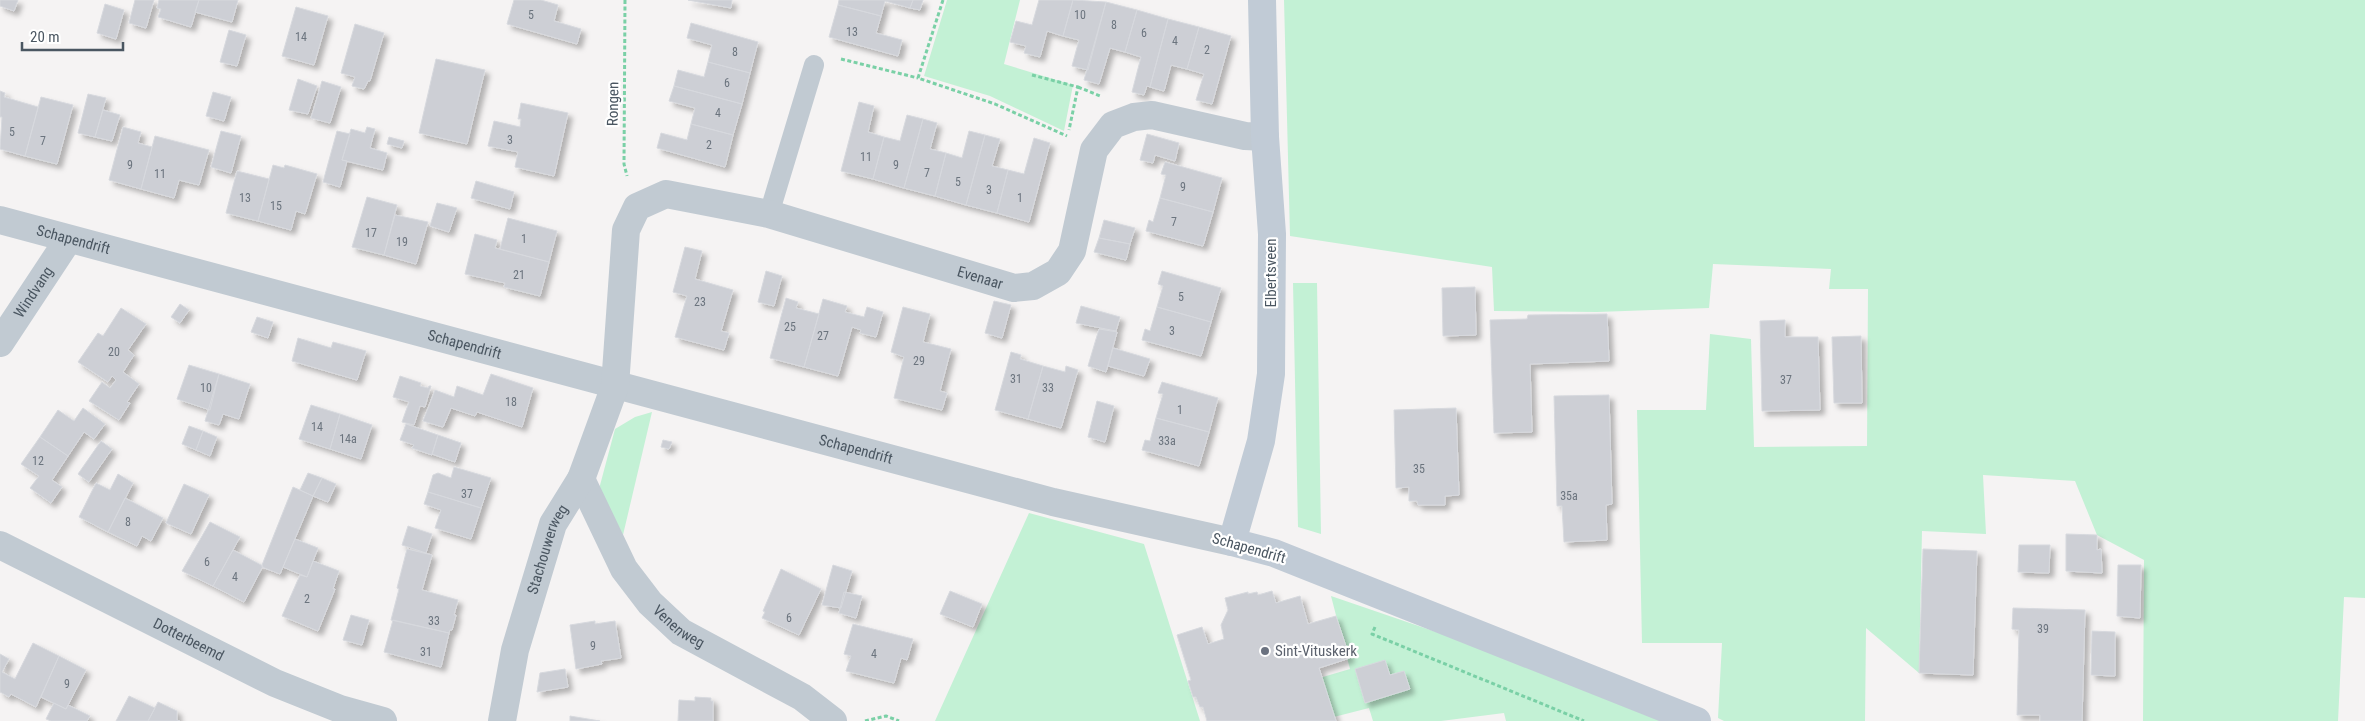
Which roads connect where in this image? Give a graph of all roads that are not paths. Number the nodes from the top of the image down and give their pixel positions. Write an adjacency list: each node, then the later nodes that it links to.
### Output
1 (1262, 0): 3 (street, Elbertsveen)
2 (814, 65): 4 (lane)
3 (1265, 137): 4 (street, Evenaar); 10 (street, Elbertsveen)
4 (769, 214): 8 (street, Evenaar)
5 (0, 220): 6 (street, Schapendrift)
6 (68, 240): 7 (street, Windvang); 8 (street, Schapendrift)
7 (0, 343)
8 (615, 386): 9 (street, Stachouwerweg); 10 (street, Schapendrift)
9 (582, 479): 13 (street, Stachouwerweg); 14 (street, Venenweg)
10 (1232, 542): 15 (street, Schapendrift)
11 (0, 545): 12 (street, Dotterbeemd)
12 (383, 721)
13 (502, 721)
14 (833, 721)
15 (1698, 721)

